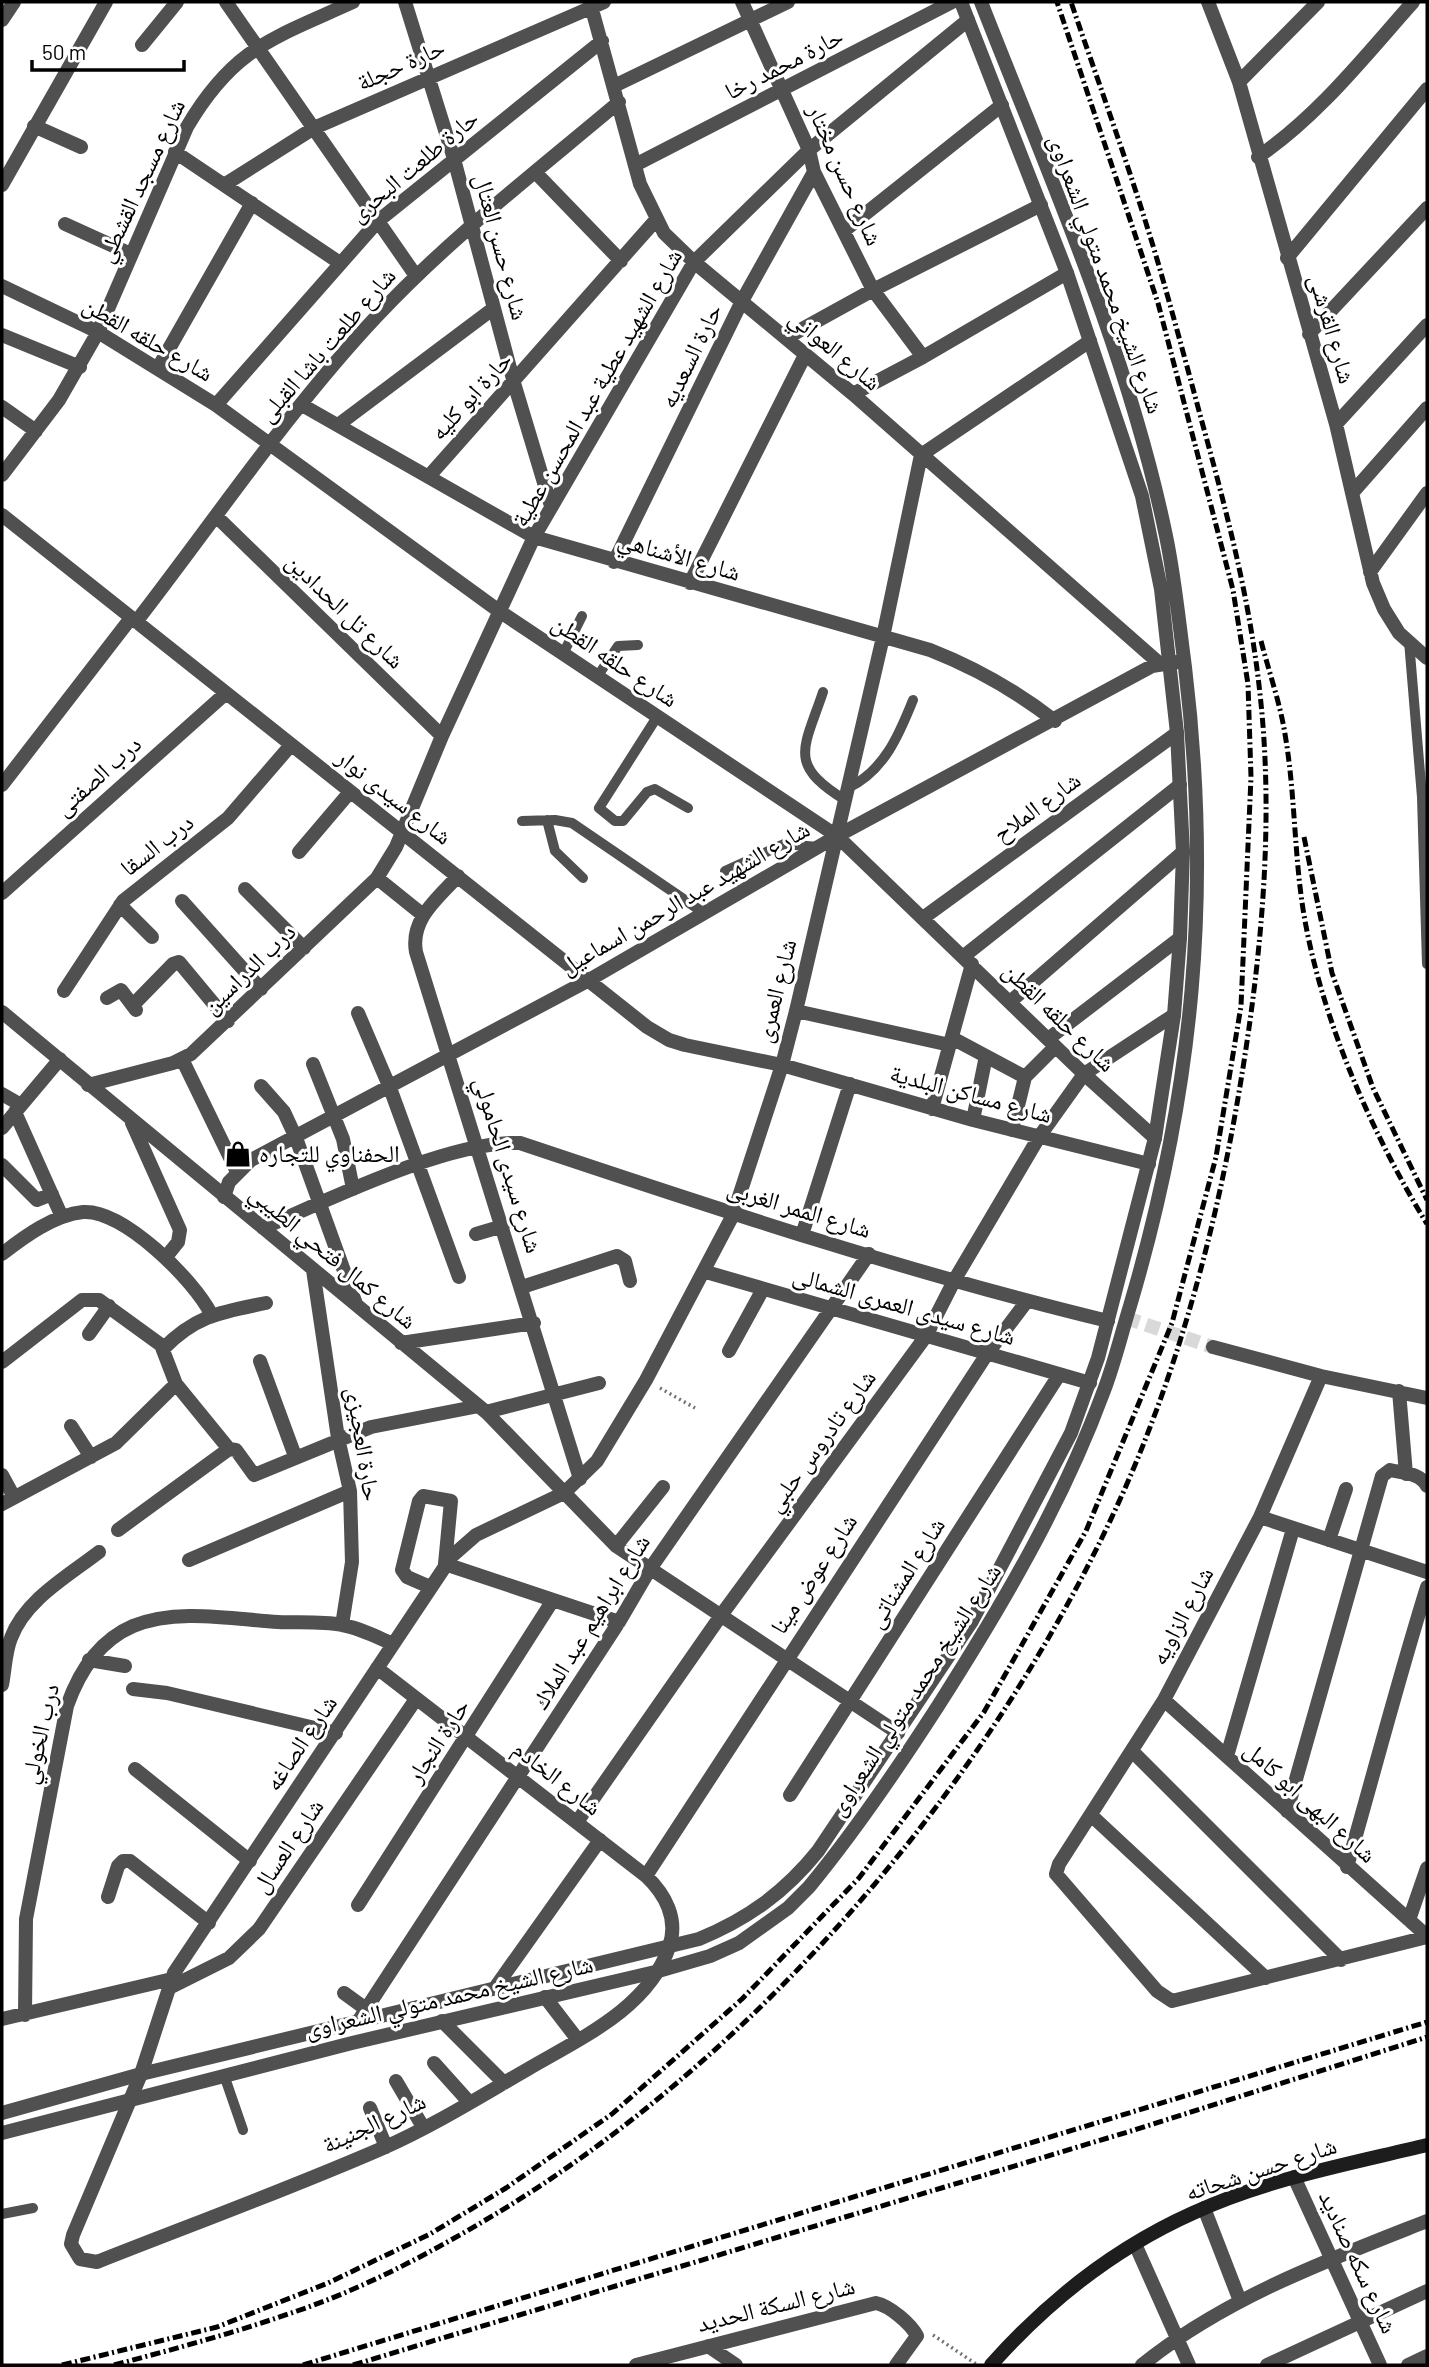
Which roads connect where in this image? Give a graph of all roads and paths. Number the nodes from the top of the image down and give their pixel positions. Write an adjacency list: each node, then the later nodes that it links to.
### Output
1 (14, 2): 16 (street)
2 (106, 2): 29 (street)
3 (177, 2): 20 (street)
4 (226, 2): 21 (street)
5 (353, 2): 21 (street, شارع مسجد القشطي)
6 (405, 2): 22 (street, شارع حسن العتال)
7 (742, 2): 17 (street, شارع حسن مختار)
8 (788, 2): 17 (street)
9 (952, 2): 26 (street, حارة محمد رخا)
10 (961, 2): 18 (street, شارع الشيخ محمد متولي الشعراوى)
11 (981, 2): 100 (street, شارع الشيخ محمد متولي الشعراوى)
12 (1208, 2): 23 (street, شارع القرشى)
13 (1318, 2): 23 (street)
14 (1413, 2): 34 (street)
15 (595, 4): 19 (street, شارع العواني); 22 (street, حارة حجلة)
16 (2, 20)
17 (750, 20): 24 (street); 26 (street, شارع حسن مختار)
18 (968, 20): 28 (street, شارع الشيخ محمد متولي الشعراوى); 32 (street, شارع الشهيد عطية عبد المحسن عطية)
19 (602, 41): 24 (street, شارع العواني); 35 (street, حارة طلعت البحرى)
20 (142, 45)
21 (256, 46): 30 (street); 33 (street, شارع مسجد القشطي)
22 (429, 78): 30 (street, حارة حجلة); 35 (street, شارع حسن العتال)
23 (1239, 82): 34 (street, شارع القرشى)
24 (614, 86): 27 (street, شارع العواني)
25 (1427, 89): 50 (street)
26 (782, 91): 32 (street, شارع حسن مختار); 36 (street, حارة محمد رخا)
27 (619, 102): 36 (street, شارع العواني); 37 (street, شارع طلعت باشا القبلى)
28 (1002, 105): 42 (street, شارع الشيخ محمد متولي الشعراوى); 48 (street)
29 (34, 127): 31 (street); 39 (street)
30 (314, 128): 40 (street, حارة حجلة); 44 (street)
31 (81, 147)
32 (809, 150): 38 (street, شارع حسن مختار); 52 (street, شارع الشهيد عطية عبد المحسن عطية)
33 (175, 152): 40 (street); 49 (street, شارع مسجد القشطي)
34 (1258, 157): 50 (street, شارع القرشى)
35 (454, 159): 44 (street, حارة طلعت البحرى); 47 (street, شارع حسن العتال)
36 (635, 165): 45 (street, شارع العواني)
37 (535, 172): 47 (street, شارع طلعت باشا القبلى); 51 (street)
38 (814, 172): 48 (street, شارع حسن مختار); 58 (street, حارة السعديه)
39 (2, 185)
40 (224, 185): 41 (street)
41 (252, 203): 53 (street); 69 (street)
42 (1041, 205): 54 (street, شارع الشيخ محمد متولي الشعراوى); 57 (street)
43 (1427, 208): 62 (street)
44 (378, 221): 53 (street, حارة طلعت البحرى); 55 (street)
45 (655, 221): 51 (street, حارة ابو كليه); 52 (street, شارع العواني)
46 (65, 223): 49 (street)
47 (472, 228): 55 (street, شارع طلعت باشا القبلى); 59 (street, شارع حسن العتال)
48 (845, 230): 57 (street, شارع حسن مختار)
49 (131, 254): 61 (street, شارع مسجد القشطي)
50 (1287, 258): 62 (street, شارع القرشى)
51 (621, 261): 70 (street, حارة ابو كليه)
52 (694, 262): 58 (street, شارع العواني); 85 (street, شارع الشهيد عطية عبد المحسن عطية)
53 (340, 263): 72 (street, حارة طلعت البحرى)
54 (1066, 272): 65 (street, شارع الشيخ محمد متولي الشعراوى); 67 (street)
55 (416, 276): 73 (street, شارع طلعت باشا القبلى)
56 (2, 286): 61 (street, شارع حلقه القطن)
57 (873, 289): 64 (street); 67 (street, شارع حسن مختار)
58 (742, 301): 64 (street, شارع العواني); 89 (street, حارة السعديه)
59 (494, 308): 70 (street, شارع حسن العتال); 77 (street)
60 (1426, 328): 76 (street)
61 (98, 332): 68 (street, شارع مسجد القشطي); 69 (street, شارع حلقه القطن)
62 (1310, 334): 76 (street, شارع القرشى)
63 (2, 335): 68 (street)
64 (786, 338): 66 (street, شارع العواني)
65 (1090, 341): 80 (street); 100 (street, شارع الشيخ محمد متولي الشعراوى)
66 (806, 355): 71 (street, شارع العواني); 91 (street)
67 (923, 357): 71 (street)
68 (79, 366): 78 (street, شارع مسجد القشطي)
69 (158, 368): 72 (street, شارع حلقه القطن)
70 (514, 383): 82 (street, حارة ابو كليه); 85 (street, شارع حسن العتال)
71 (853, 394): 80 (street, شارع العواني)
72 (216, 405): 79 (street, شارع حلقه القطن)
73 (302, 405): 77 (street, شارع الأشناهي); 79 (street, شارع طلعت باشا القبلى)
74 (2, 407): 78 (street)
75 (1427, 408): 84 (street)
76 (1336, 424): 84 (street, شارع القرشى)
77 (338, 425): 82 (street, شارع الأشناهي)
78 (36, 431): 81 (street, شارع مسجد القشطي)
79 (272, 443): 87 (street, شارع طلعت باشا القبلى); 92 (street, شارع حلقه القطن)
80 (921, 455): 95 (street, شارع العمرى); 100 (street, شارع العواني)
81 (2, 475)
82 (429, 475): 88 (street, شارع الأشناهي)
83 (1427, 492): 90 (street)
84 (1352, 493): 90 (street, شارع القرشى)
85 (551, 506): 88 (street, شارع الشهيد عطية عبد المحسن عطية)
86 (2, 515): 94 (street, شارع سيدى نوار)
87 (217, 517): 94 (street, شارع طلعت باشا القبلى); 108 (street, شارع تل الحدادين)
88 (534, 537): 89 (street, شارع الأشناهي); 92 (street, شارع الشهيد عطية عبد المحسن عطية)
89 (614, 562): 91 (street, شارع الأشناهي)
90 (1370, 572): 96 (street, شارع القرشى)
91 (690, 583): 95 (street, شارع الأشناهي)
92 (499, 611): 98 (street, شارع حلقه القطن); 108 (street, شارع الشهيد عطية عبد المحسن عطية)
93 (582, 616): 98 (lane)
94 (134, 620): 103 (street, شارع سيدى نوار); 111 (street, شارع طلعت باشا القبلى)
95 (883, 637): 106 (street, شارع الأشناهي); 114 (street, شارع العمرى)
96 (1409, 641): 99 (street, شارع القرشى); 110 (lane)
97 (638, 645): 101 (lane)
98 (563, 654): 101 (street, شارع حلقه القطن)
99 (1427, 658)
100 (1171, 662): 106 (street, شارع الشهيد عبد الرحمن اسماعيل); 107 (street, شارع الشيخ محمد متولي الشعراوى); 291 (street, شارع الشيخ محمد متولي الشعراوى)
101 (597, 677): 105 (street, شارع حلقه القطن)
102 (823, 692): 114 (lane)
103 (225, 694): 109 (street, شارع سيدى نوار); 128 (street, درب الصفتى)
104 (913, 700): 114 (lane)
105 (657, 717): 115 (lane); 119 (street, شارع حلقه القطن)
106 (1055, 721): 119 (street, شارع الشهيد عبد الرحمن اسماعيل)
107 (1177, 733): 112 (street, شارع الشيخ محمد متولي الشعراوى); 133 (street, شارع الملاح)
108 (442, 736): 118 (street, شارع الشهيد عطية عبد المحسن عطية)
109 (291, 745): 113 (street, شارع سيدى نوار); 130 (street, درب السقا)
110 (1423, 751): 138 (lane)
111 (2, 785)
112 (1180, 785): 122 (street, شارع الشيخ محمد متولي الشعراوى); 137 (street)
113 (350, 792): 118 (street, شارع سيدى نوار); 121 (street)
114 (847, 794): 119 (street, شارع العمرى)
115 (688, 808)
116 (547, 820): 117 (lane); 126 (lane); 131 (lane)
117 (522, 821)
118 (401, 831): 124 (street, شارع سيدى نوار); 125 (street, درب الدراسين)
119 (837, 836): 120 (street, شارع الشهيد عبد الرحمن اسماعيل); 133 (street, شارع حلقه القطن); 144 (street, شارع العمرى)
120 (818, 847): 123 (lane); 131 (street, شارع الشهيد عبد الرحمن اسماعيل)
121 (299, 852)
122 (1182, 852): 135 (street, شارع الشيخ محمد متولي الشعراوى); 143 (street)
123 (725, 870)
124 (458, 876): 132 (street, شارع سيدى الحامولي); 139 (street, شارع سيدى نوار)
125 (377, 878): 132 (street); 136 (street, درب الدراسين)
126 (583, 878)
127 (245, 889): 136 (street)
128 (2, 893)
129 (182, 901): 140 (street)
130 (120, 905): 134 (street); 141 (street, درب السقا)
131 (704, 913): 139 (street, شارع الشهيد عبد الرحمن اسماعيل)
132 (423, 915): 151 (street, شارع سيدى الحامولي)
133 (923, 918): 137 (street, شارع حلقه القطن)
134 (152, 937)
135 (1180, 938): 147 (street, شارع الشيخ محمد متولي الشعراوى); 150 (street)
136 (304, 948): 140 (street, درب الدراسين)
137 (968, 960): 143 (street, شارع حلقه القطن); 149 (street)
138 (1427, 964)
139 (589, 980): 151 (street, شارع الشهيد عبد الرحمن اسماعيل); 156 (street, شارع سيدى نوار)
140 (261, 989): 148 (street, درب الدراسين)
141 (64, 991)
142 (107, 998): 148 (street)
143 (1010, 1002): 150 (street, شارع حلقه القطن)
144 (796, 1011): 149 (street); 156 (street, شارع العمرى)
145 (2, 1012): 153 (street, شارع كمال فتحي الطيبي)
146 (358, 1013): 162 (street)
147 (1174, 1014): 157 (street); 173 (street, شارع الشيخ محمد متولي الشعراوى)
148 (228, 1021): 154 (street, درب الدراسين)
149 (951, 1042): 152 (street); 165 (street)
150 (1051, 1043): 157 (street, شارع حلقه القطن); 158 (street)
151 (450, 1056): 162 (street, شارع الشهيد عبد الرحمن اسماعيل); 174 (street, شارع سيدى الحامولي)
152 (986, 1056): 158 (street); 168 (street)
153 (60, 1059): 160 (street, شارع كمال فتحي الطيبي); 164 (street)
154 (182, 1059): 160 (street, درب الدراسين); 178 (street)
155 (313, 1064): 166 (street)
156 (782, 1065): 159 (street, شارع مساكن البلدية); 183 (street, شارع العمرى)
157 (1084, 1074): 171 (street, شارع تادروس حلبي); 173 (street, شارع حلقه القطن)
158 (1025, 1077): 170 (street)
159 (850, 1084): 165 (street, شارع مساكن البلدية); 188 (street)
160 (88, 1085): 167 (street, شارع كمال فتحي الطيبي)
161 (261, 1086): 172 (street)
162 (390, 1088): 166 (street, شارع الشهيد عبد الرحمن اسماعيل); 177 (street)
163 (2, 1094): 164 (street)
164 (18, 1109): 169 (street); 180 (street)
165 (932, 1109): 168 (street, شارع مساكن البلدية)
166 (334, 1117): 172 (street, شارع الشهيد عبد الرحمن اسماعيل); 179 (street)
167 (131, 1120): 181 (street, شارع كمال فتحي الطيبي); 191 (street)
168 (972, 1120): 170 (street, شارع مساكن البلدية)
169 (2, 1128)
170 (1012, 1130): 171 (street, شارع مساكن البلدية)
171 (1039, 1137): 175 (street, شارع مساكن البلدية); 195 (street, شارع تادروس حلبي)
172 (296, 1138): 178 (street, شارع الشهيد عبد الرحمن اسماعيل); 182 (street)
173 (1155, 1138): 175 (street, شارع الشيخ محمد متولي الشعراوى)
174 (478, 1146): 177 (street, شارع الممر الغربى); 183 (street, شارع الممر الغربى); 185 (street, شارع سيدى الحامولي)
175 (1149, 1164): 205 (street, شارع الشيخ محمد متولي الشعراوى)
176 (2, 1165): 180 (street)
177 (418, 1166): 179 (street, شارع الممر الغربى); 194 (street)
178 (237, 1172): 181 (street, شارع الشهيد عبد الرحمن اسماعيل)
179 (353, 1189): 182 (street, شارع الممر الغربى)
180 (52, 1194): 184 (street)
181 (224, 1197): 186 (street, شارع كمال فتحي الطيبي)
182 (321, 1203): 186 (street, شارع الممر الغربى); 201 (street)
183 (733, 1215): 188 (street, شارع الممر الغربى); 193 (street, شارع العمرى)
184 (62, 1217): 189 (street); 191 (street)
185 (503, 1226): 187 (street); 197 (street, شارع سيدى الحامولي)
186 (262, 1228): 192 (street, شارع كمال فتحي الطيبي)
187 (475, 1234)
188 (802, 1236): 190 (street, شارع الممر الغربى)
189 (2, 1254)
190 (869, 1254): 195 (street, شارع الممر الغربى); 203 (street, شارع ابراهيم عبد الملاك)
191 (166, 1257): 204 (street)
192 (313, 1270): 201 (street, شارع كمال فتحي الطيبي); 228 (street, حارة العجيزى)
193 (706, 1272): 198 (street, شارع سيدى العمرى الشمالى); 218 (street, شارع العمرى)
194 (459, 1278)
195 (955, 1279): 199 (street, شارع الممر الغربى); 208 (street, شارع تادروس حلبي)
196 (630, 1281): 197 (street)
197 (522, 1287): 206 (street, شارع سيدى الحامولي)
198 (763, 1289): 203 (street, شارع سيدى العمرى الشمالى); 212 (street)
199 (1027, 1301): 205 (street, شارع الممر الغربى); 213 (street, شارع عوض مينا)
200 (266, 1303): 204 (street)
201 (356, 1305): 209 (street, شارع كمال فتحي الطيبي)
202 (109, 1306): 207 (street); 211 (street); 215 (street)
203 (830, 1308): 208 (street, شارع سيدى العمرى الشمالى); 250 (street, شارع ابراهيم عبد الملاك)
204 (211, 1314): 211 (street)
205 (1108, 1321): 220 (street, شارع الشيخ محمد متولي الشعراوى)
206 (534, 1323): 209 (street); 223 (street, شارع سيدى الحامولي)
207 (89, 1335)
208 (926, 1336): 213 (street, شارع سيدى العمرى الشمالى); 255 (street, شارع تادروس حلبي)
209 (401, 1343): 226 (street, شارع كمال فتحي الطيبي)
210 (1213, 1347): 217 (street)
211 (163, 1349): 221 (street)
212 (729, 1351)
213 (986, 1354): 216 (street, شارع سيدى العمرى الشمالى); 259 (street, شارع عوض مينا)
214 (260, 1361): 230 (street)
215 (2, 1362)
216 (1059, 1375): 220 (street, شارع سيدى العمرى الشمالى); 267 (street, شارع المشناتى)
217 (1321, 1376): 222 (street); 241 (street, شارع الزاويه)
218 (646, 1380): 225 (path); 234 (street, شارع العمرى)
219 (599, 1383): 223 (street)
220 (1090, 1383): 269 (street, شارع الشيخ محمد متولي الشعراوى)
221 (176, 1384): 229 (street); 231 (street)
222 (1399, 1391): 224 (street); 232 (street)
223 (554, 1394): 226 (street); 234 (street, شارع سيدى الحامولي)
224 (1427, 1398)
225 (695, 1408)
226 (482, 1409): 228 (street); 239 (street, شارع كمال فتحي الطيبي)
227 (71, 1426): 231 (street)
228 (338, 1438): 230 (street); 237 (street, حارة العجيزى)
229 (229, 1450): 230 (street); 243 (street)
230 (295, 1456)
231 (91, 1457): 240 (street)
232 (1406, 1474): 238 (street); 246 (street)
233 (2, 1475): 240 (street)
234 (580, 1479): 239 (street, شارع العمرى)
235 (663, 1487): 245 (street)
236 (1346, 1489): 244 (street)
237 (350, 1491): 248 (street); 257 (street, حارة العجيزى)
238 (1426, 1491)
239 (564, 1493): 245 (street, شارع كمال فتحي الطيبي); 249 (street, شارع الصاغه)
240 (8, 1501)
241 (1260, 1517): 242 (street); 266 (street, شارع الزاويه)
242 (1293, 1529): 244 (street); 272 (street)
243 (118, 1530)
244 (1329, 1540): 246 (street)
245 (617, 1546): 250 (street, شارع كمال فتحي الطيبي)
246 (1361, 1551): 251 (street); 276 (street)
247 (99, 1552): 263 (street)
248 (189, 1560)
249 (445, 1564): 252 (street, شارع الصاغه); 252 (street); 254 (street)
250 (650, 1569): 255 (street, شارع كمال فتحي الطيبي); 256 (street, شارع ابراهيم عبد الملاك)
251 (1427, 1572)
252 (430, 1587): 258 (street, شارع الصاغه)
253 (1427, 1587): 281 (street)
254 (553, 1600): 256 (street); 270 (street, حارة النجار)
255 (722, 1614): 259 (street, شارع كمال فتحي الطيبي); 278 (street, شارع تادروس حلبي)
256 (619, 1622): 274 (street, شارع ابراهيم عبد الملاك)
257 (342, 1625): 258 (street, درب الخولي); 260 (street, درب الخولي)
258 (393, 1644): 262 (street, شارع الصاغه)
259 (786, 1657): 267 (street, شارع كمال فتحي الطيبي); 283 (street, شارع عوض مينا)
260 (89, 1660): 261 (street); 297 (street, درب الخولي)
261 (125, 1666)
262 (377, 1668): 265 (street, شارع الخادم); 268 (street, شارع الصاغه)
263 (2, 1685)
264 (133, 1689): 268 (street)
265 (416, 1699): 270 (street, شارع الخادم); 293 (street, شارع العسال)
266 (1164, 1700): 271 (street, شارع الزاويه); 272 (street, شارع البهى ابو كامل)
267 (850, 1702): 269 (street, شارع كمال فتحي الطيبي); 275 (street, شارع المشناتى)
268 (335, 1733): 280 (street, شارع الصاغه)
269 (898, 1733): 289 (street, شارع الشيخ محمد متولي الشعراوى)
270 (468, 1737): 274 (street, شارع الخادم); 285 (street, حارة النجار)
271 (1133, 1752): 277 (street, شارع الزاويه); 290 (street)
272 (1227, 1756): 276 (street, شارع البهى ابو كامل)
273 (135, 1769): 280 (street)
274 (519, 1777): 278 (street, شارع الخادم); 298 (street, شارع ابراهيم عبد الملاك)
275 (790, 1795)
276 (1287, 1811): 281 (street, شارع البهى ابو كامل)
277 (1093, 1816): 292 (street); 292 (street, شارع الزاويه)
278 (577, 1822): 279 (street, شارع الخادم)
279 (600, 1840): 283 (street, شارع الخادم); 294 (street)
280 (250, 1861): 287 (street, شارع الصاغه)
281 (1347, 1867): 286 (street, شارع البهى ابو كامل)
282 (1427, 1868): 286 (street)
283 (646, 1875): 289 (street, شارع الخادم)
284 (108, 1897): 287 (street)
285 (358, 1905)
286 (1409, 1920): 288 (street, شارع البهى ابو كامل)
287 (209, 1923): 293 (street, شارع الصاغه)
288 (1427, 1936): 290 (street)
289 (669, 1947): 291 (street, شارع الجنينة); 294 (street, شارع الشيخ محمد متولي الشعراوى)
290 (1341, 1960): 292 (street)
291 (655, 1972): 296 (street, شارع الشيخ محمد متولي الشعراوى); 301 (street, شارع الجنينة)
292 (1266, 1978)
293 (170, 1984): 297 (street, شارع العسال); 303 (street, شارع الصاغه)
294 (497, 1986): 298 (street, شارع الشيخ محمد متولي الشعراوى)
295 (344, 1993): 298 (street)
296 (545, 1997): 300 (street, شارع الشيخ محمد متولي الشعراوى); 301 (street)
297 (25, 2015): 299 (street, شارع العسال)
298 (362, 2015): 303 (street, شارع الشيخ محمد متولي الشعراوى)
299 (2, 2019)
300 (442, 2021): 304 (street, شارع الشيخ محمد متولي الشعراوى); 306 (street)
301 (578, 2040): 306 (street, شارع الجنينة)
302 (434, 2063): 308 (street)
303 (141, 2074): 307 (street, شارع الصاغه); 310 (street, شارع الشيخ محمد متولي الشعراوى)
304 (224, 2075): 307 (street, شارع الشيخ محمد متولي الشعراوى); 312 (lane)
305 (396, 2081): 311 (street)
306 (504, 2083): 308 (street, شارع الجنينة)
307 (130, 2099): 313 (street, شارع الشيخ محمد متولي الشعراوى); 321 (street, شارع الصاغه)
308 (469, 2102): 311 (street, شارع الجنينة)
309 (370, 2108): 315 (street)
310 (2, 2113)
311 (422, 2127): 315 (street, شارع الجنينة)
312 (243, 2130)
313 (2, 2133)
314 (1427, 2145): 316 (main road, شارع حسن شحاته)
315 (386, 2147): 321 (street, شارع الجنينة)
316 (1294, 2177): 318 (main road, شارع حسن شحاته); 323 (street, شارع سكه صناديد)
317 (33, 2208): 319 (lane)
318 (1204, 2208): 322 (main road, شارع حسن شحاته); 325 (street)
319 (2, 2214)
320 (1427, 2221): 323 (street)
321 (73, 2235)
322 (1135, 2244): 328 (street); 335 (main road, شارع حسن شحاته)
323 (1332, 2259): 325 (street); 326 (street, شارع سكه صناديد)
324 (1427, 2291): 326 (street)
325 (1240, 2301): 328 (street)
326 (1360, 2320): 338 (street); 339 (street, شارع سكه صناديد)
327 (917, 2336): 329 (street, شارع السكة الحديد); 333 (street); 334 (path)
328 (1176, 2338): 336 (street); 337 (street)
329 (708, 2346): 331 (street, شارع السكة الحديد); 332 (street)
330 (1427, 2356): 340 (street)
331 (636, 2365)
332 (736, 2365)
333 (896, 2365)
334 (978, 2365)
335 (991, 2365)
336 (1142, 2365)
337 (1189, 2365)
338 (1267, 2365)
339 (1380, 2365)
340 (1408, 2365)

